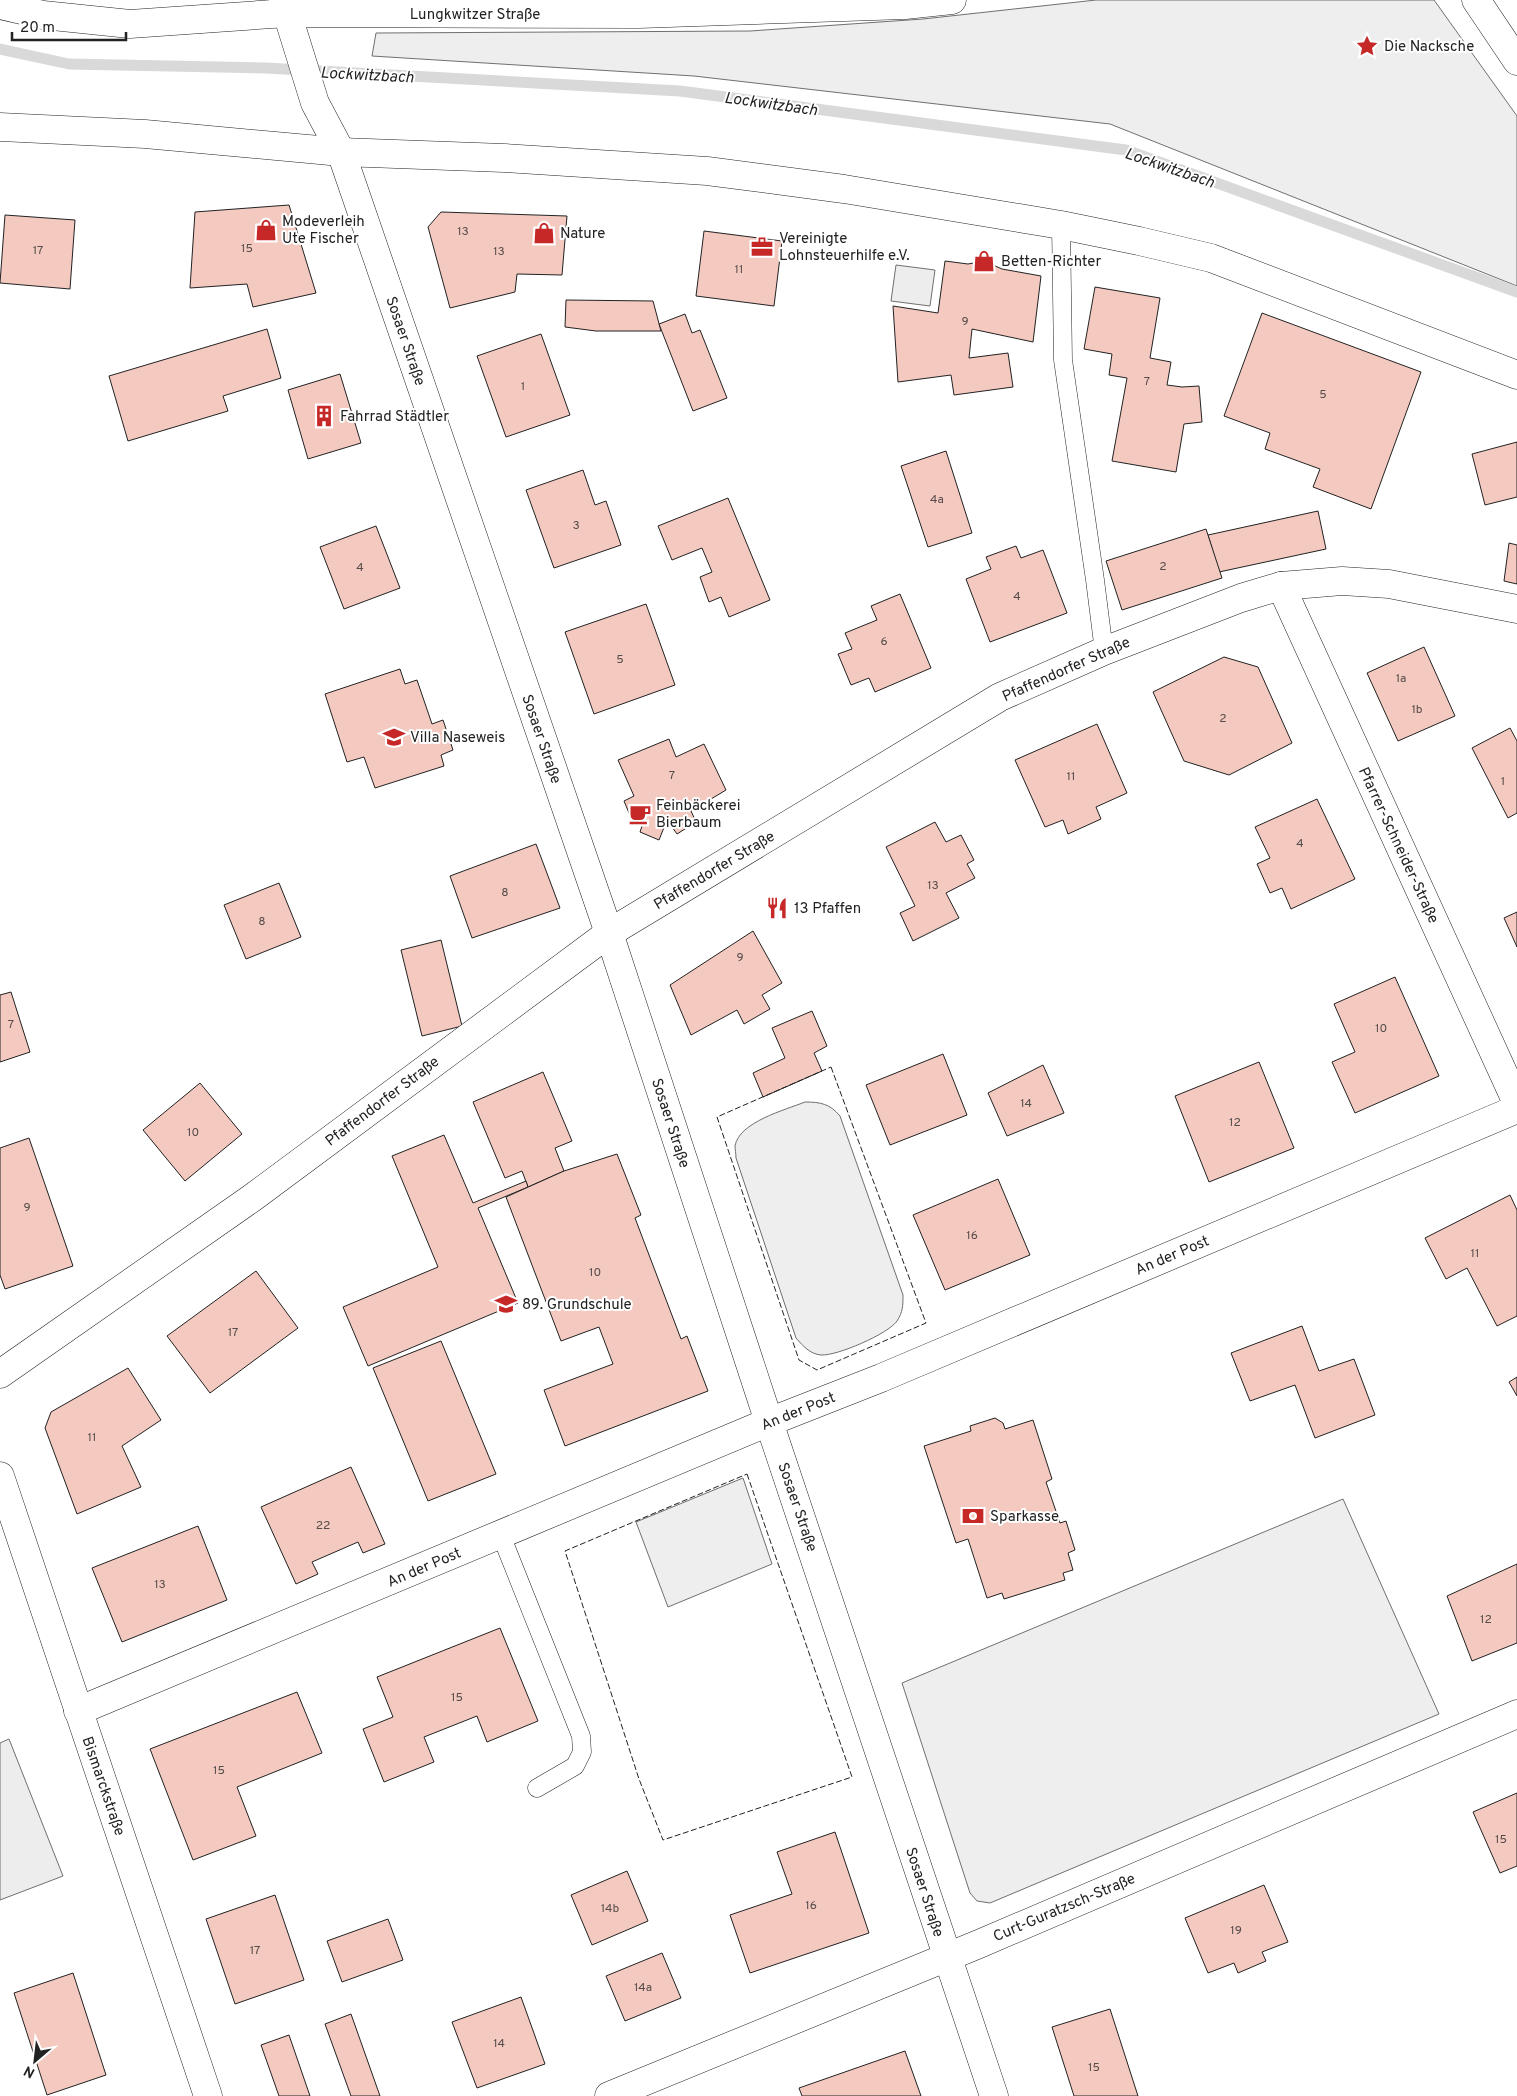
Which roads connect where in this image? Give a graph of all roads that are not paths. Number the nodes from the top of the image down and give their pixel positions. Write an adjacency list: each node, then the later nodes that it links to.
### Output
1 (952, 0): 4 (street, Lungkwitzer Straße)
2 (1476, 0): 5 (street)
3 (0, 5): 4 (street, Lungkwitzer Straße)
4 (288, 17): 7 (street, Sosaer Straße)
5 (1517, 61)
6 (0, 127): 7 (street)
7 (341, 152): 8 (street); 13 (street, Sosaer Straße)
8 (1061, 226): 9 (street); 12 (lane)
9 (1517, 375)
10 (1281, 586): 11 (street, Pfaffendorfer Straße); 12 (street, Pfaffendorfer Straße); 14 (street, Pfarrer-Schneider-Straße)
11 (1517, 609)
12 (1104, 651): 13 (street, Pfaffendorfer Straße)
13 (609, 933): 16 (street, Pfaffendorfer Straße); 17 (street, Sosaer Straße)
14 (1517, 1103)
15 (1517, 1109): 17 (street, An der Post)
16 (0, 1374)
17 (769, 1422): 19 (street, An der Post); 23 (street, Sosaer Straße)
18 (0, 1476): 20 (street, Bismarckstraße)
19 (501, 1534): 20 (street, An der Post); 22 (lane)
20 (78, 1711): 24 (street, Bismarckstraße)
21 (1517, 1714): 23 (street, Curt-Guratzsch-Straße)
22 (537, 1788)
23 (947, 1957): 25 (street, Curt-Guratzsch-Straße); 26 (street, Sosaer Straße)
24 (208, 2096)
25 (610, 2096)
26 (994, 2096)

